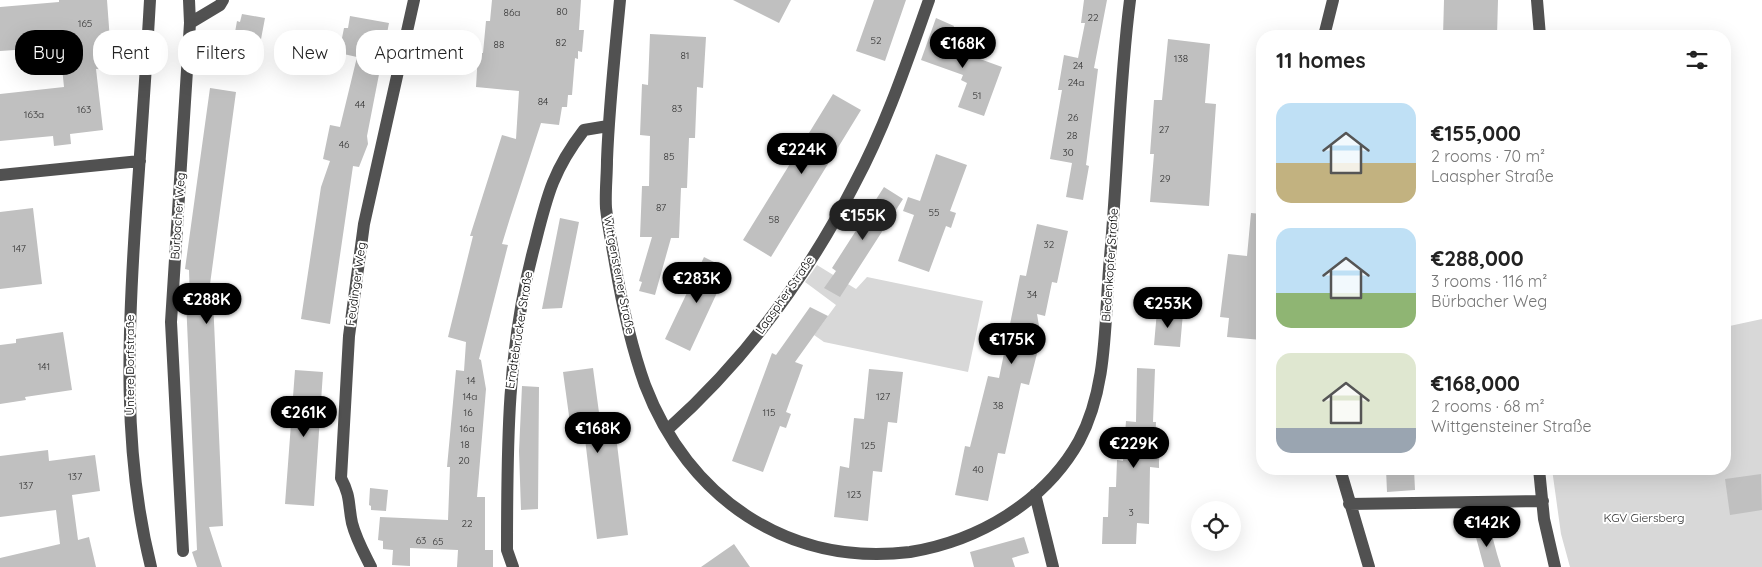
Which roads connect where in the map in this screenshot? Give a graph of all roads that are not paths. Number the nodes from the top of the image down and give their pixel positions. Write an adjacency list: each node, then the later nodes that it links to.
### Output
1 (150, 0): 14 (street, Untere Dorfstraße)
2 (189, 0): 10 (street, Bürbacher Weg)
3 (223, 0): 10 (street)
4 (414, 0): 25 (street, Feudinger Weg)
5 (620, 0): 13 (street, Wittgensteiner Straße)
6 (929, 0): 16 (street, Laaspher Straße)
7 (1130, 0): 19 (street, Biedenkopfer Straße)
8 (1333, 0): 11 (street)
9 (1536, 0): 12 (street)
10 (190, 23): 23 (street, Bürbacher Weg)
11 (1326, 30)
12 (1539, 30)
13 (608, 126): 16 (street, Wittgensteiner Straße); 26 (street, Erndtebrücker Straße)
14 (140, 161): 15 (street); 24 (street, Untere Dorfstraße)
15 (0, 175)
16 (667, 430): 21 (street, Wittgensteiner Straße)
17 (1342, 475): 22 (street)
18 (1540, 475): 20 (street)
19 (1035, 494): 21 (street, Biedenkopfer Straße); 27 (street)
20 (1542, 501): 22 (street); 29 (street)
21 (1022, 504)
22 (1349, 504): 28 (street)
23 (183, 551)
24 (151, 567)
25 (371, 567)
26 (514, 567)
27 (1053, 567)
28 (1369, 567)
29 (1555, 567)

